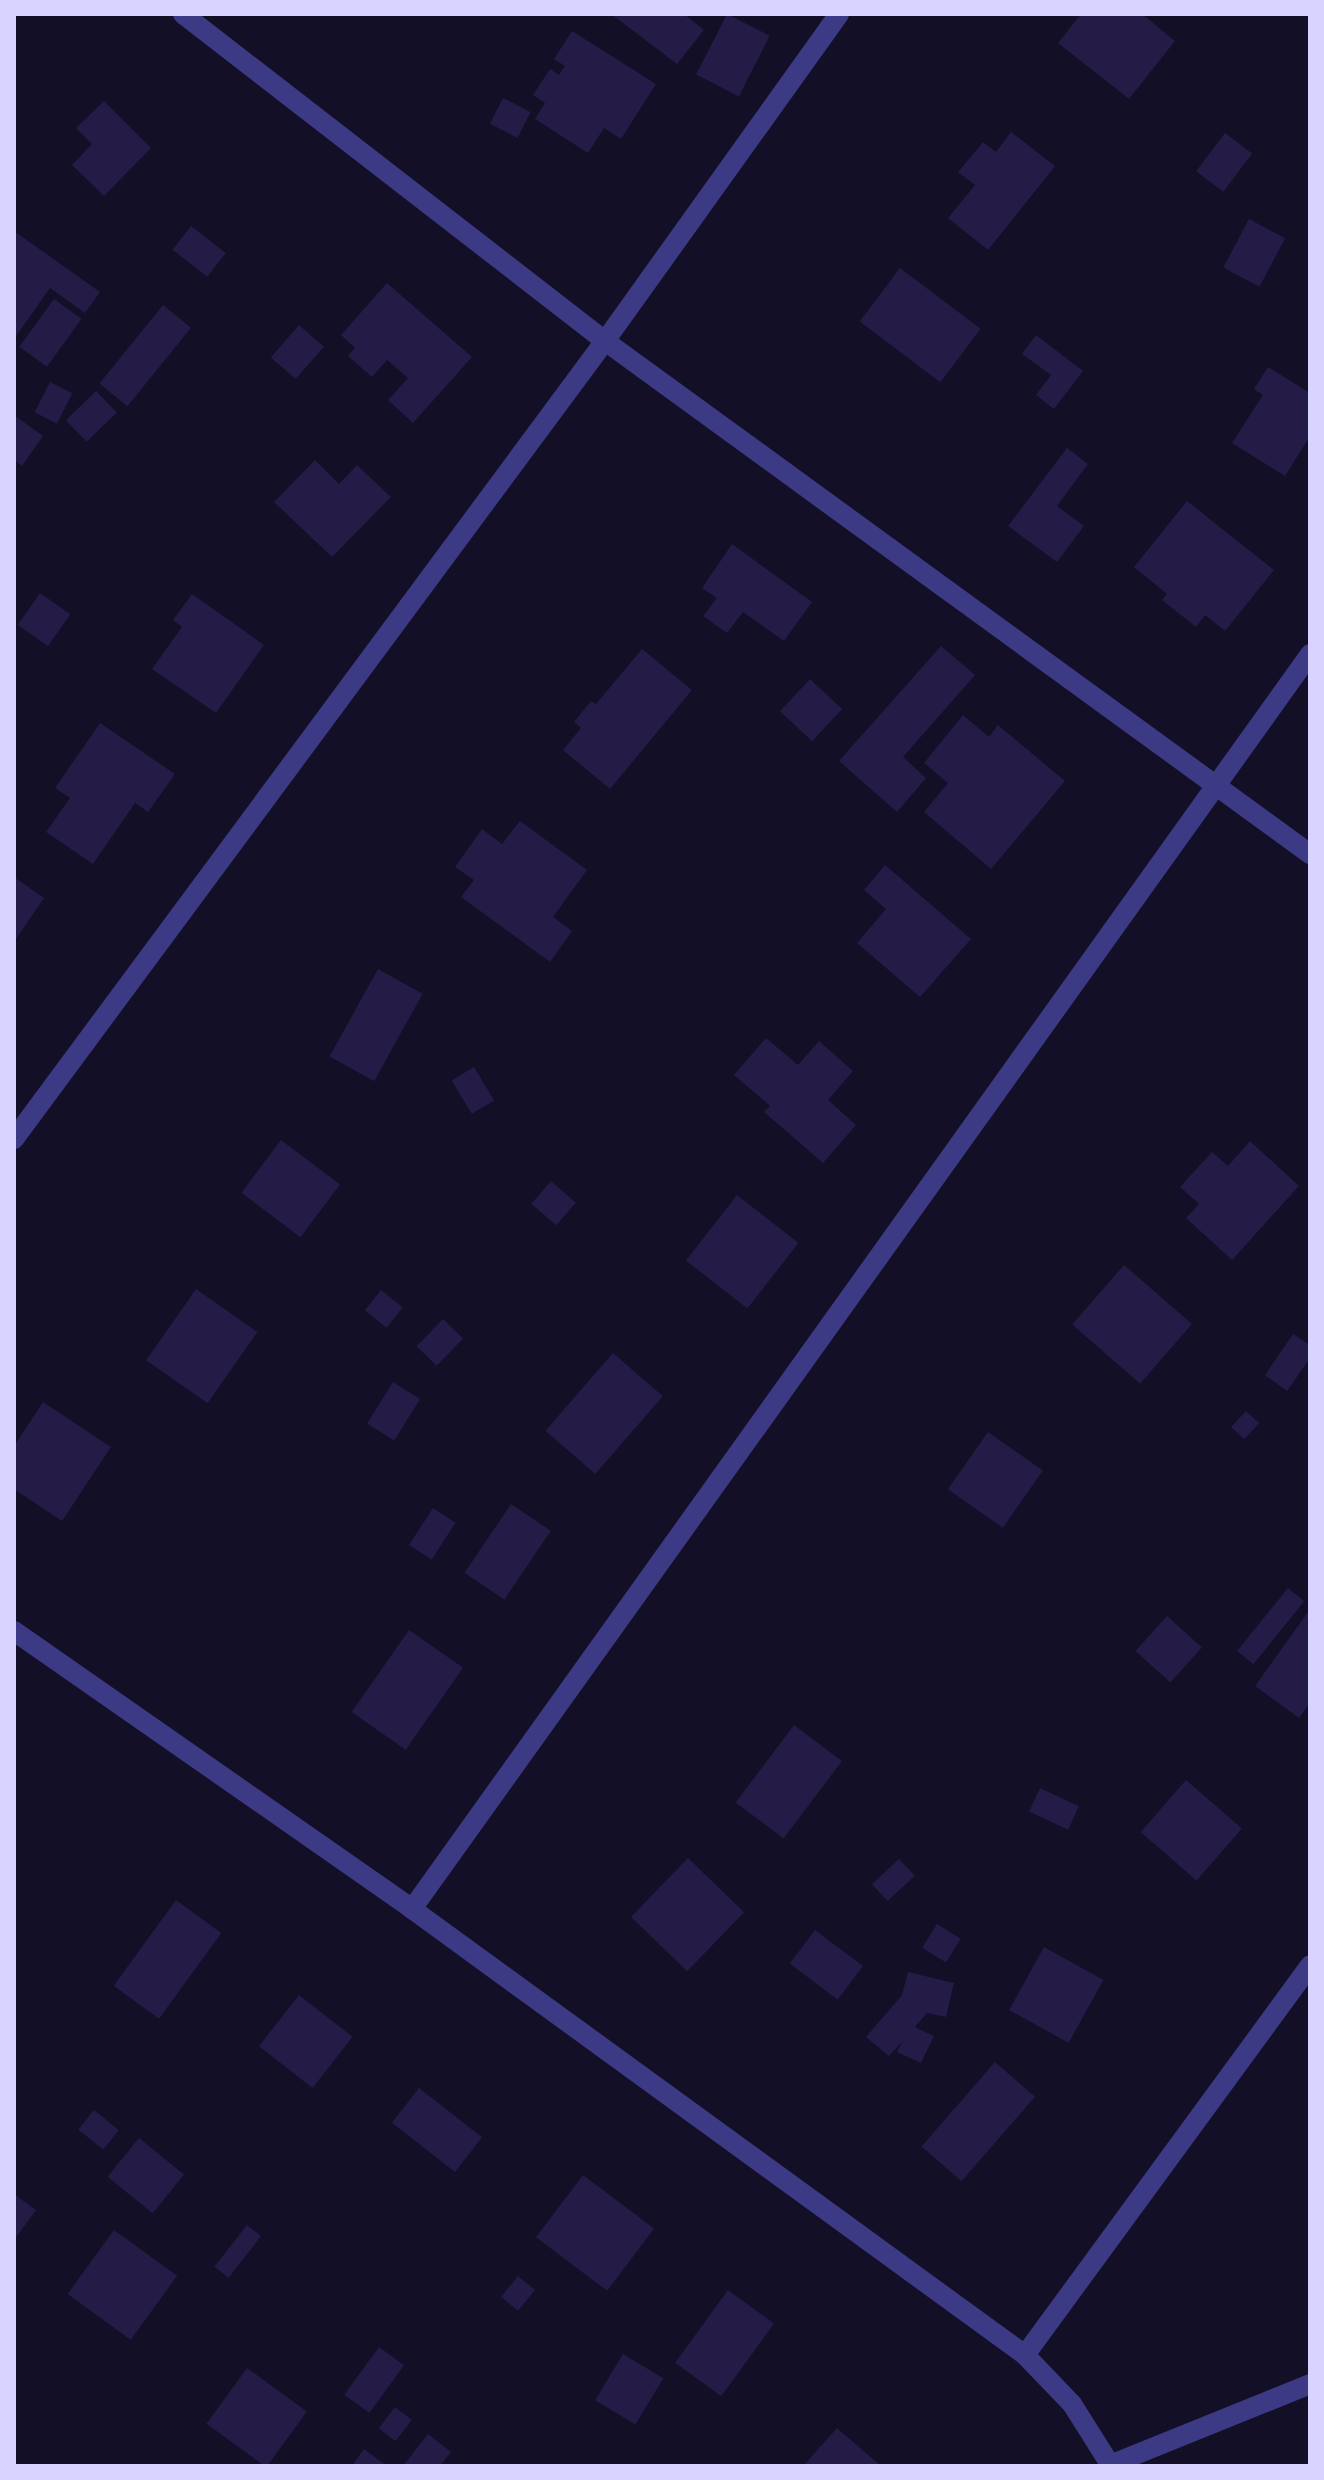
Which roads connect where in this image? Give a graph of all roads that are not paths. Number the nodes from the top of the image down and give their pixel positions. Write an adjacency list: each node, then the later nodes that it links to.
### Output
1 (183, 14): 3 (street)
2 (839, 14): 3 (street)
3 (605, 341): 5 (street); 7 (street)
4 (1310, 654): 5 (street)
5 (1215, 786): 6 (street); 9 (street)
6 (1310, 854)
7 (14, 1139)
8 (14, 1631): 9 (street)
9 (412, 1909): 11 (street)
10 (1310, 1965): 11 (street)
11 (1025, 2355): 13 (street)
12 (1310, 2384): 13 (street)
13 (1110, 2466)

